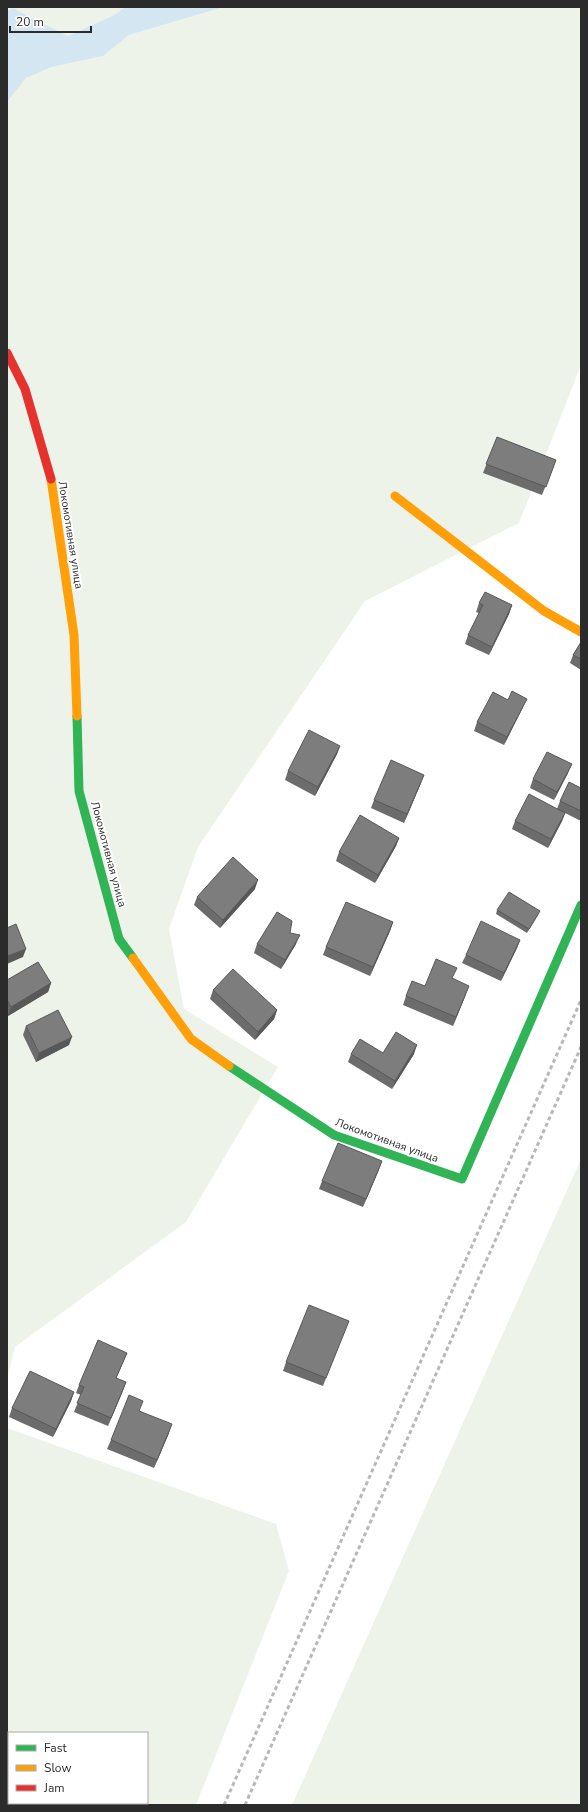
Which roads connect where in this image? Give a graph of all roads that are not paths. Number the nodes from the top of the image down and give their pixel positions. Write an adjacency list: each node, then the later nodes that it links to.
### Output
1 (7, 353): 4 (street, Локомотивная улица)
2 (395, 496): 3 (street)
3 (581, 632)
4 (581, 905)

